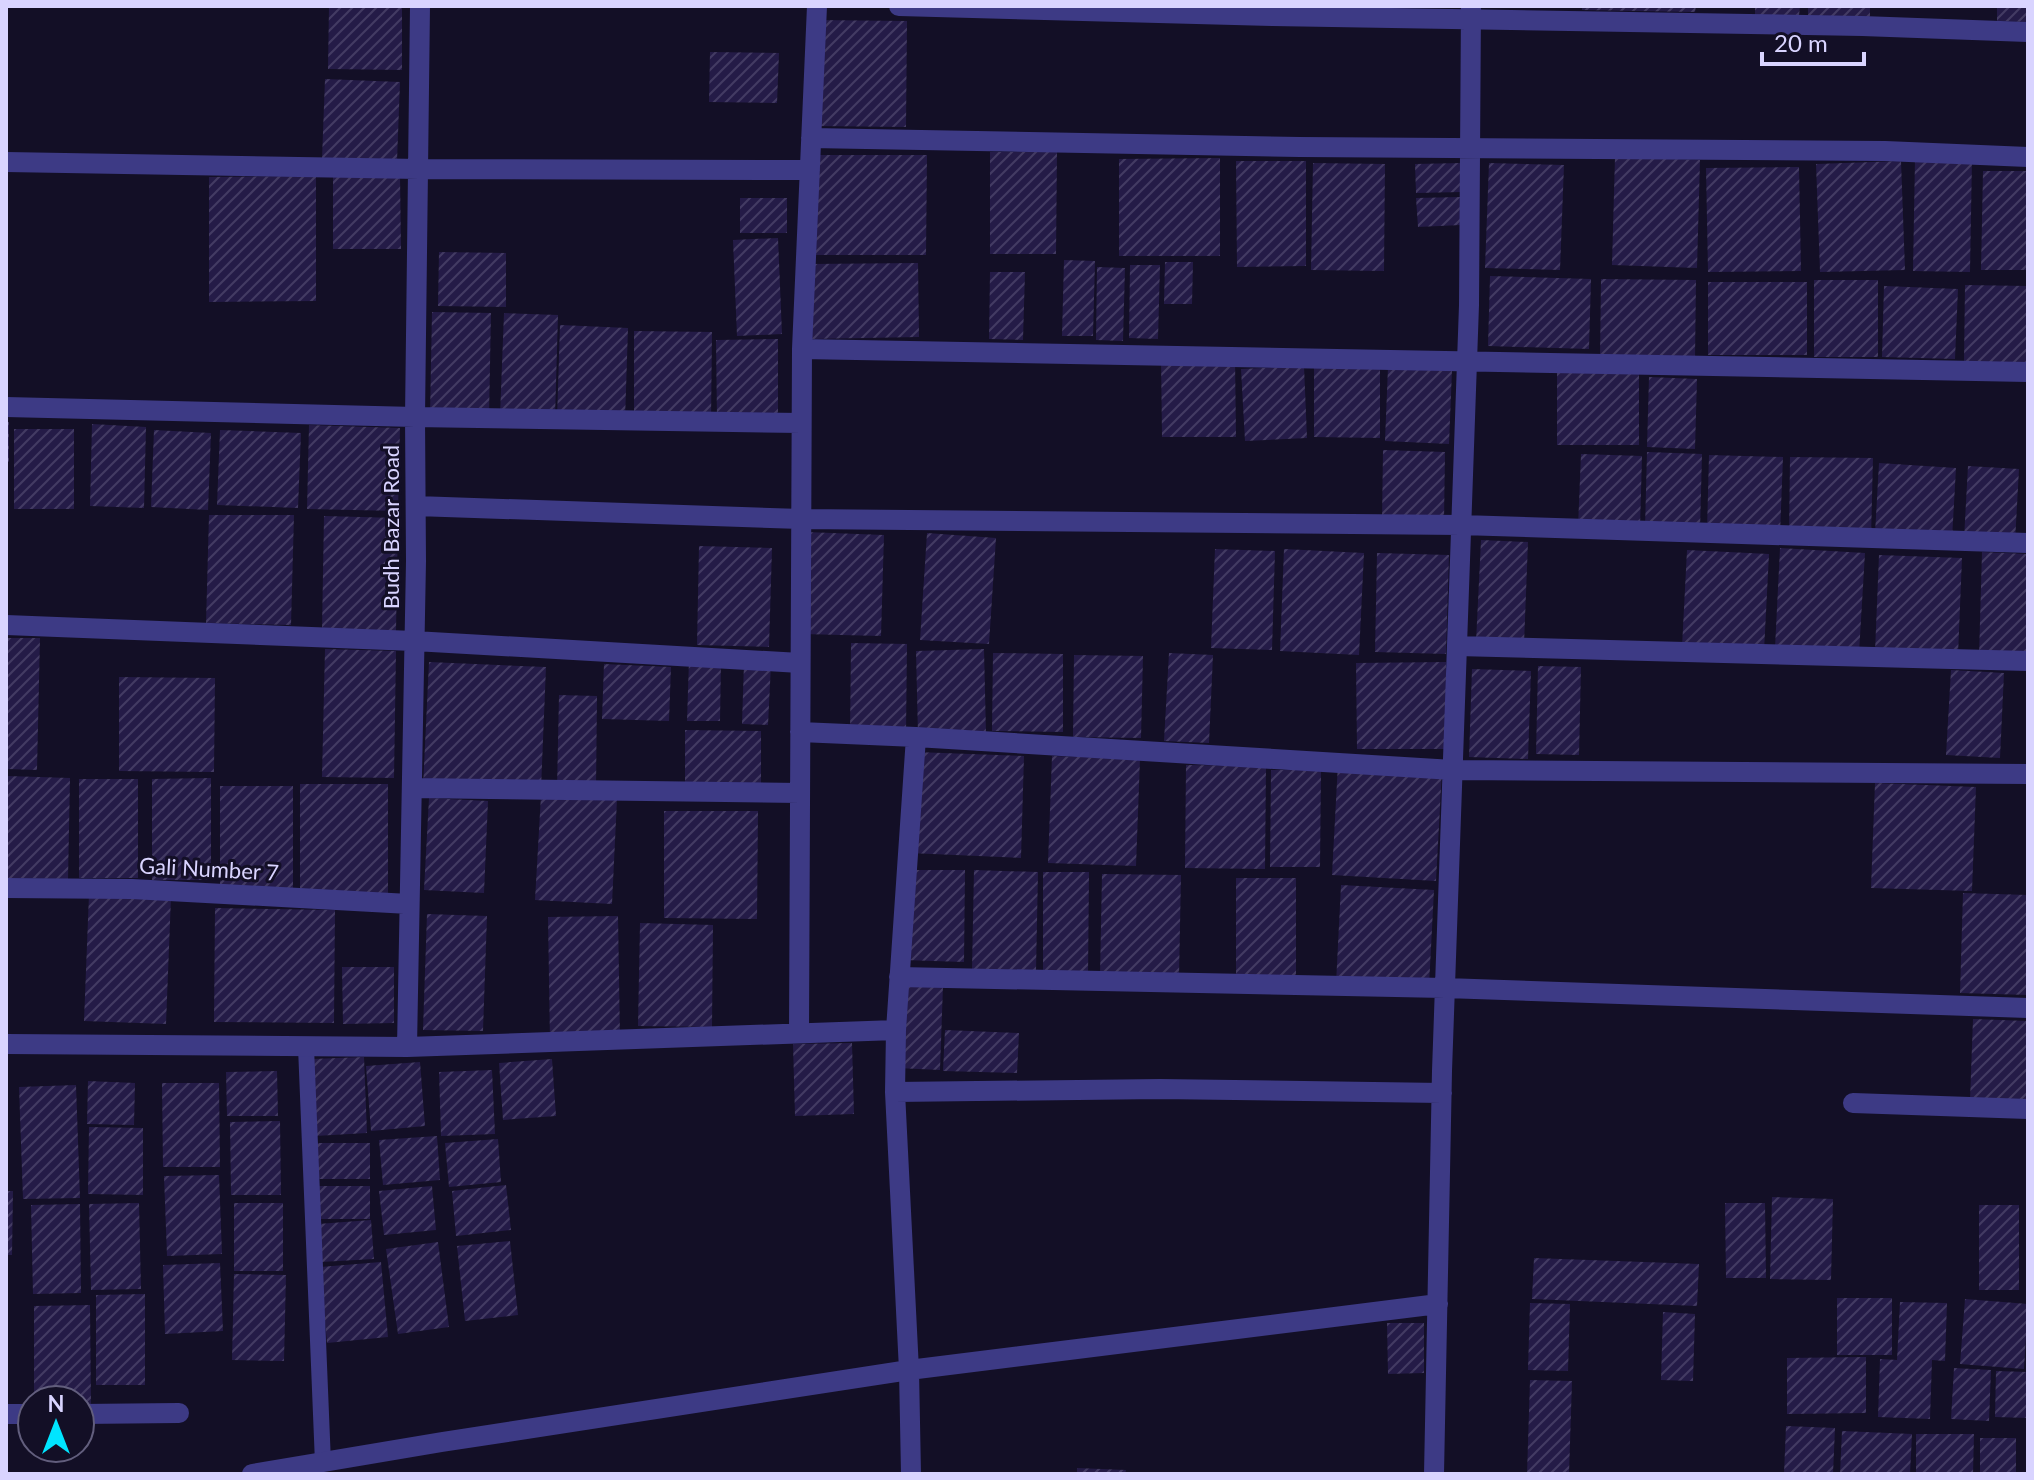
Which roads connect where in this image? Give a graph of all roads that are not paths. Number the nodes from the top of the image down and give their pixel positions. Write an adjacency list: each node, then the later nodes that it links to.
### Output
1 (420, 6): 10 (street, Budh Bazar Road)
2 (817, 6): 6 (street)
3 (899, 6): 4 (street)
4 (1471, 12): 5 (street); 7 (street)
5 (2028, 32)
6 (811, 138): 7 (street); 11 (street)
7 (1470, 147): 8 (street); 13 (street)
8 (2028, 157)
9 (6, 162): 10 (street)
10 (419, 169): 11 (street); 16 (street, Budh Bazar Road)
11 (810, 170): 12 (street)
12 (802, 349): 13 (street); 17 (street)
13 (1467, 361): 14 (street); 20 (street)
14 (2028, 372)
15 (6, 407): 16 (street)
16 (415, 417): 17 (street); 18 (street, Budh Bazar Road)
17 (801, 423): 19 (street)
18 (416, 506): 19 (street); 23 (street, Budh Bazar Road)
19 (801, 519): 20 (street); 26 (street)
20 (1461, 525): 21 (street); 24 (street)
21 (2028, 543)
22 (6, 625): 23 (street)
23 (414, 641): 26 (street); 31 (street, Budh Bazar Road)
24 (1457, 646): 25 (street); 29 (street)
25 (2028, 661)
26 (800, 663): 27 (street)
27 (800, 732): 28 (street); 32 (street)
28 (916, 737): 29 (street); 35 (street)
29 (1453, 770): 30 (street); 36 (street)
30 (2028, 774)
31 (412, 788): 32 (street); 34 (street, Budh Bazar Road)
32 (800, 793): 39 (street)
33 (6, 888): 34 (street, Gali Number 7)
34 (409, 904): 42 (street, Budh Bazar Road)
35 (899, 977): 36 (street); 38 (street)
36 (1445, 988): 37 (street); 44 (street)
37 (2028, 1008)
38 (896, 1030): 39 (street); 43 (street)
39 (799, 1033): 42 (street)
40 (6, 1044): 41 (street)
41 (306, 1047): 42 (street); 51 (lane)
42 (407, 1047)
43 (895, 1092): 44 (street); 48 (street)
44 (1442, 1093): 47 (street)
45 (1853, 1103): 46 (street)
46 (2028, 1109)
47 (1438, 1304): 48 (street); 54 (street)
48 (909, 1370): 51 (street); 53 (street)
49 (179, 1413): 50 (street)
50 (96, 1414)
51 (323, 1463): 52 (street)
52 (252, 1474)
53 (911, 1474)
54 (1434, 1474)

